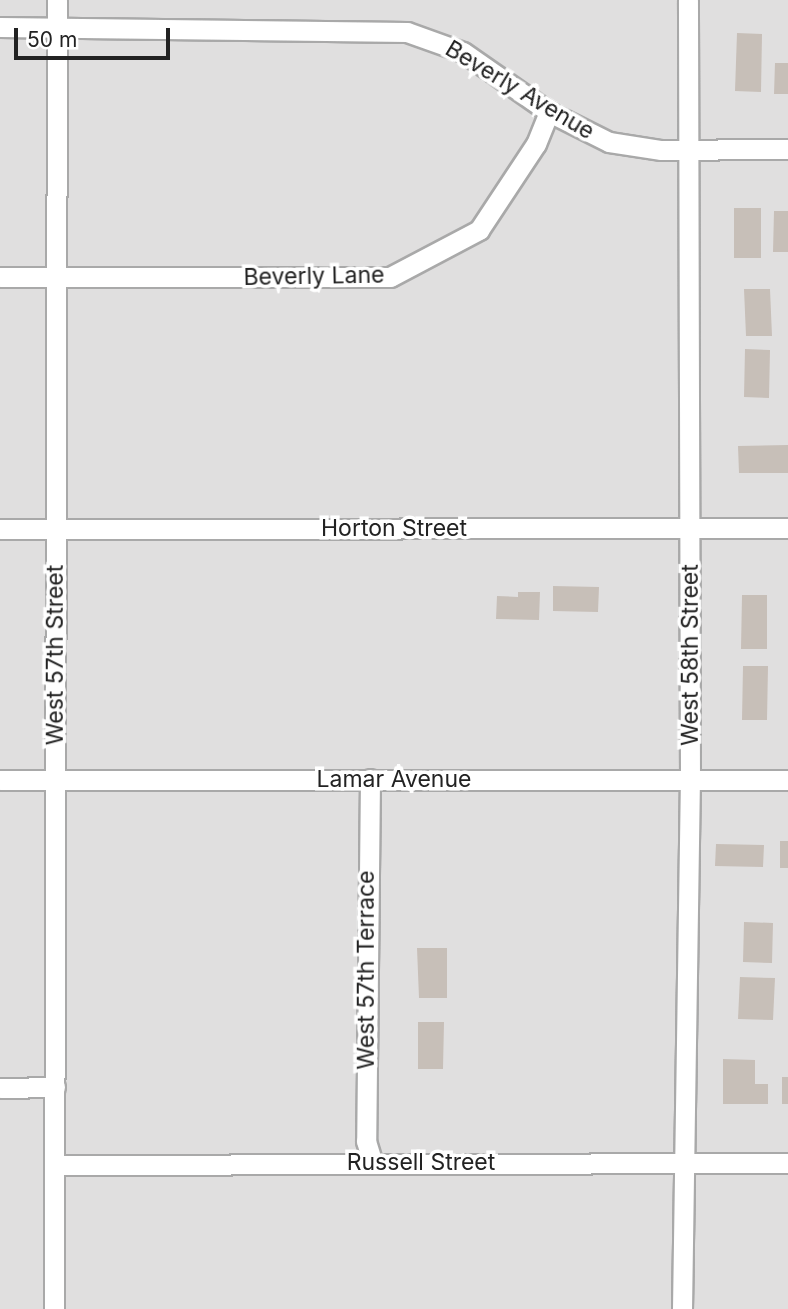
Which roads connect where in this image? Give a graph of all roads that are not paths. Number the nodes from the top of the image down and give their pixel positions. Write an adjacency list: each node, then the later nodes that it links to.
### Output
1 (57, 0): 4 (street, West 57th Street)
2 (688, 0): 6 (street, West 58th Street)
3 (0, 27): 4 (street, Beverly Avenue)
4 (57, 27): 5 (street, Beverly Avenue); 9 (street, West 57th Street)
5 (549, 112): 6 (street, Beverly Avenue); 9 (street, Beverly Lane)
6 (688, 149): 7 (street, Beverly Avenue); 10 (street, West 58th Street)
7 (788, 149)
8 (0, 277): 9 (street, Beverly Lane)
9 (57, 277): 13 (street, West 57th Street)
10 (689, 527): 11 (street, Horton Street); 13 (street, Horton Street); 15 (street, West 58th Street)
11 (788, 528)
12 (0, 529): 13 (street, Horton Street)
13 (55, 529): 17 (street, West 57th Street)
14 (370, 779): 15 (street, Lamar Avenue); 17 (street, Lamar Avenue); 21 (street, West 57th Terrace)
15 (690, 779): 18 (street, Lamar Avenue); 22 (street, West 58th Street)
16 (0, 780): 17 (street, Lamar Avenue)
17 (55, 780): 19 (street, West 57th Street)
18 (788, 780)
19 (55, 1087): 20 (street); 24 (street, West 57th Street)
20 (0, 1088)
21 (372, 1161): 22 (street, Russell Street); 24 (street, Russell Street)
22 (683, 1161): 23 (street, Russell Street); 26 (street, West 58th Street)
23 (788, 1163)
24 (55, 1165): 25 (street, West 57th Street)
25 (54, 1309)
26 (682, 1309)

